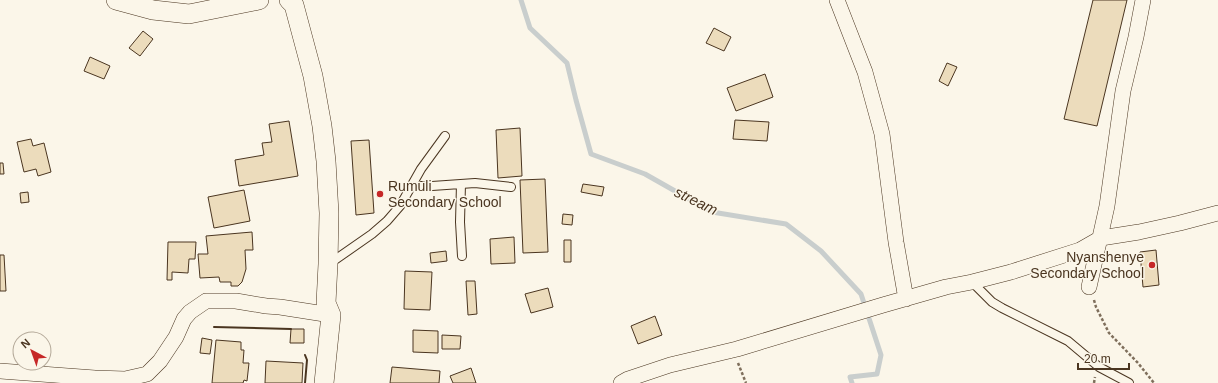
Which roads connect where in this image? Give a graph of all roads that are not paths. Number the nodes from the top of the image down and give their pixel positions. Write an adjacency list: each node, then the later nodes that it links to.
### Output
1 (116, 0): 2 (street)
2 (259, 0)
3 (289, 0): 13 (street)
4 (837, 0): 16 (street)
5 (1142, 0): 11 (street)
6 (445, 136): 8 (lane)
7 (461, 184): 8 (lane); 9 (lane); 12 (lane)
8 (412, 186): 13 (lane)
9 (511, 187)
10 (1218, 213): 11 (street)
11 (1101, 238): 14 (street); 15 (street)
12 (462, 256)
13 (328, 264): 17 (street)
14 (972, 282): 16 (street); 21 (lane)
15 (1090, 287)
16 (906, 299): 20 (street)
17 (331, 315): 18 (street); 19 (street)
18 (0, 371)
19 (324, 383)
20 (621, 383)
21 (1129, 383)

